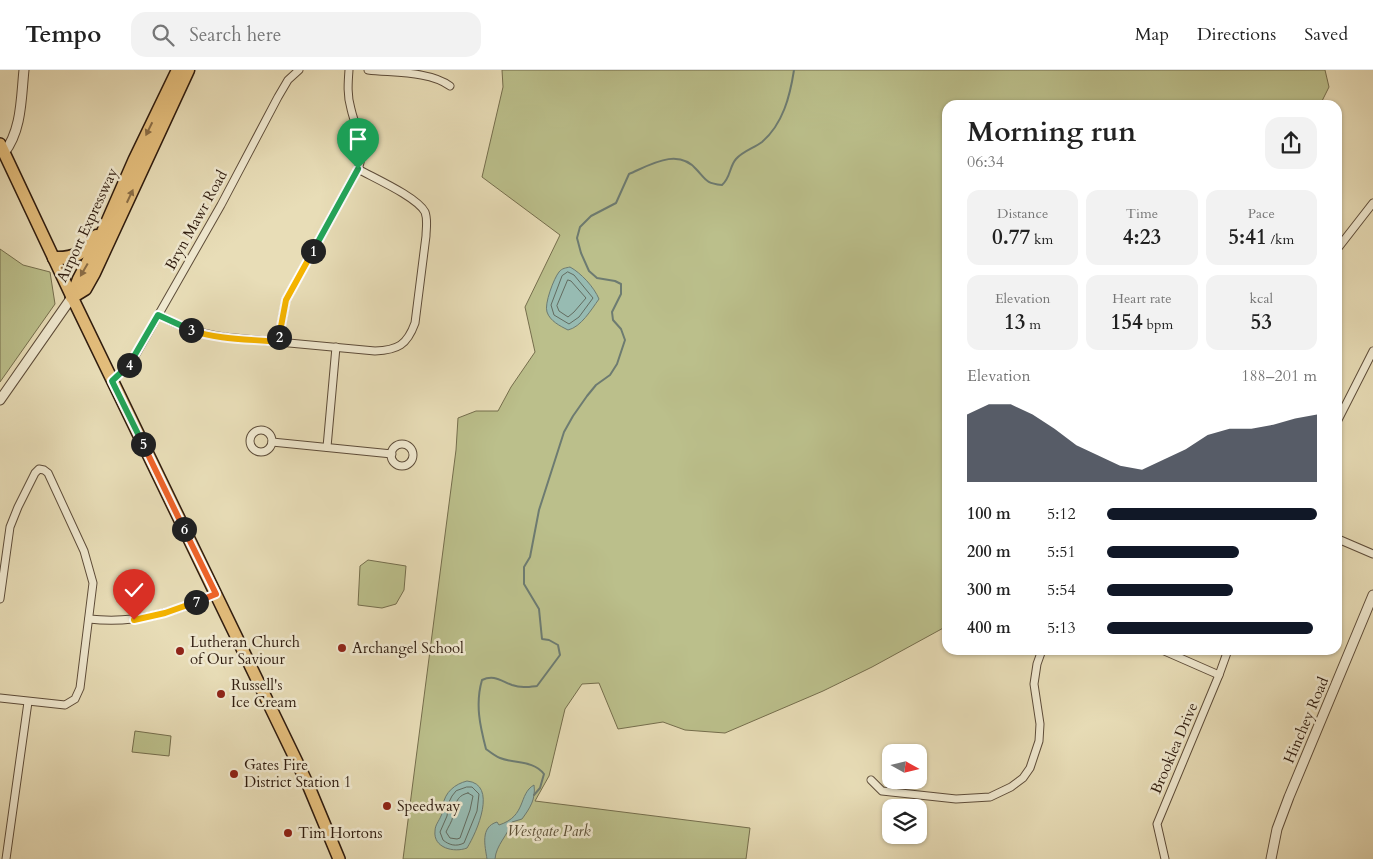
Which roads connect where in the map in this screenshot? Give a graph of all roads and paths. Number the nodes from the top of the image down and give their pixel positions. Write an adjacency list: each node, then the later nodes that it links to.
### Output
1 (24, 70): 8 (street)
2 (178, 70): 11 (highway, Airport Expressway, one-way to 11)
3 (188, 70): 14 (highway, Airport Expressway, one-way to 3)
4 (299, 70): 15 (street, Bryn Mawr Road)
5 (349, 70): 9 (street)
6 (368, 70): 7 (street)
7 (450, 86)
8 (1, 151): 13 (main road)
9 (358, 169): 16 (street); 17 (street)
10 (1373, 203): 12 (street)
11 (112, 211): 13 (highway); 14 (highway, Airport Expressway, one-way to 14)
12 (1342, 243)
13 (54, 258): 14 (main road)
14 (72, 297): 19 (main road); 20 (street)
15 (158, 315): 16 (street); 19 (street, Bryn Mawr Road)
16 (278, 342): 17 (street)
17 (336, 348): 23 (street)
18 (1373, 351): 21 (street)
19 (112, 381): 27 (main road)
20 (0, 400)
21 (1342, 412)
22 (272, 442): 23 (street)
23 (327, 447): 24 (street)
24 (392, 454)
25 (1342, 541): 26 (street)
26 (1373, 554)
27 (216, 594): 30 (street); 39 (main road)
28 (1373, 595): 41 (street, Hinchey Road)
29 (0, 599): 30 (street)
30 (89, 619): 36 (street)
31 (1040, 655): 37 (street)
32 (1173, 655): 34 (street)
33 (1226, 655): 34 (street, Brooklea Drive)
34 (1219, 675): 40 (street, Brooklea Drive)
35 (0, 698): 36 (street)
36 (28, 702): 38 (street)
37 (871, 780)
38 (6, 859)
39 (339, 859)
40 (1165, 859)
41 (1271, 859)

